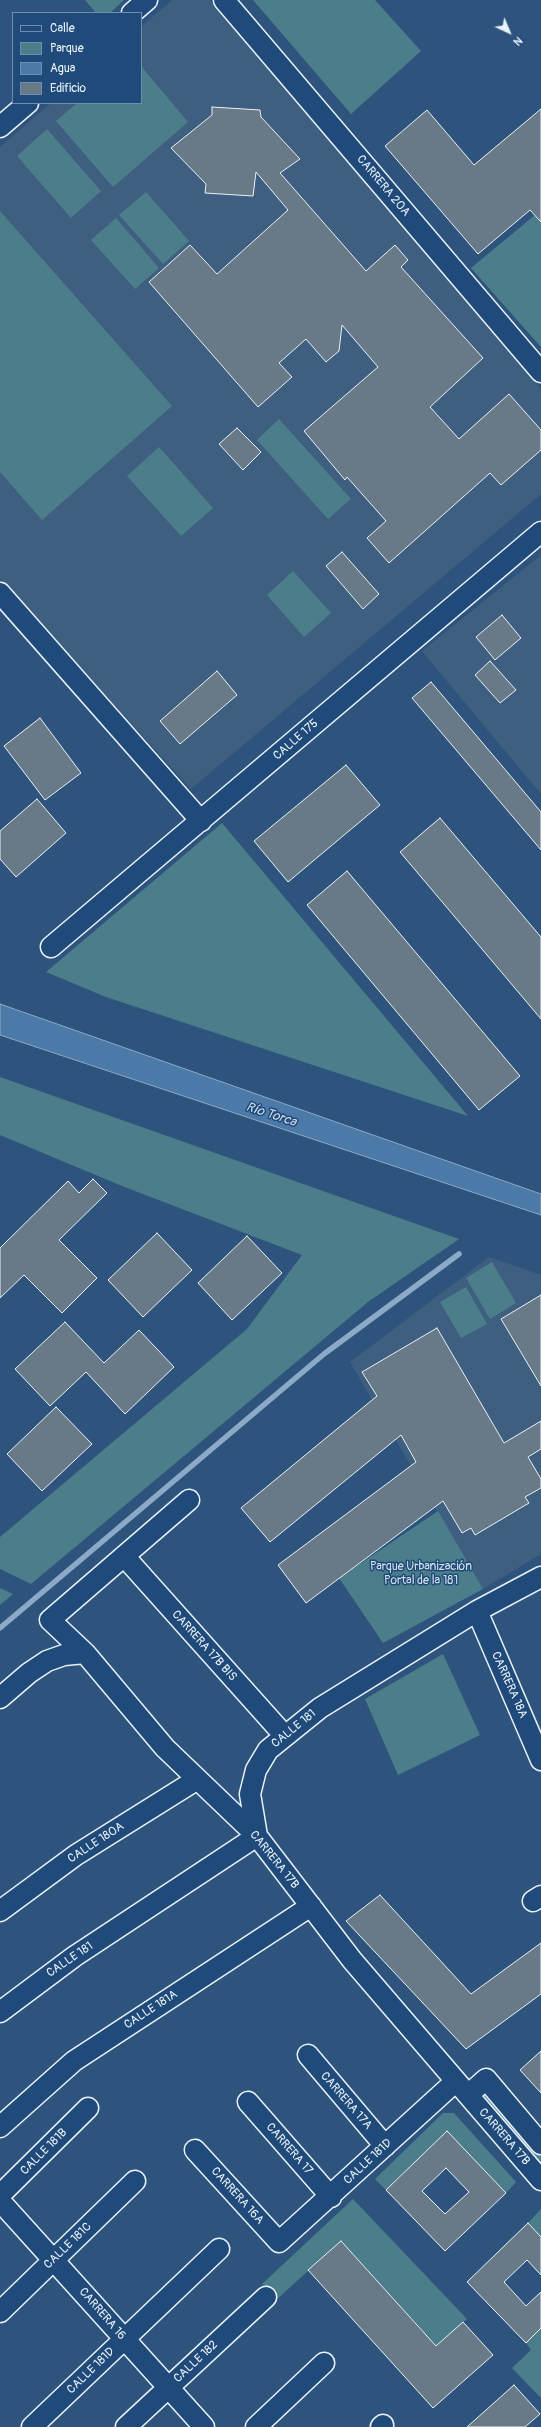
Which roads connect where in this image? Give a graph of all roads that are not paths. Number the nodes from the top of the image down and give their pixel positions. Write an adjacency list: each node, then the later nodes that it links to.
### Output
1 (147, 0): 3 (street)
2 (224, 0): 6 (street, CARRERA 20A)
3 (133, 12)
4 (27, 104): 5 (street)
5 (0, 127)
6 (541, 372)
7 (541, 532): 9 (street, CALLE 175)
8 (0, 593): 9 (street)
9 (202, 821): 10 (street, CALLE 175)
10 (51, 947)
11 (189, 1500): 12 (street)
12 (124, 1556): 15 (street, CARRERA 17B); 18 (street, CARRERA 17B BIS)
13 (539, 1583): 14 (street, CALLE 181)
14 (477, 1611): 17 (street, CARRERA 18A); 18 (street, CALLE 181)
15 (84, 1653): 16 (street); 20 (street, CARRERA 17B)
16 (0, 1698)
17 (536, 1733): 19 (street, CARRERA 18A)
18 (284, 1735): 21 (street, CALLE 181)
19 (541, 1760)
20 (196, 1780): 21 (street, CARRERA 17B); 23 (street, CALLE 180A)
21 (257, 1836): 22 (street, CARRERA 17B); 24 (street, CALLE 181)
22 (311, 1906): 26 (street, CARRERA 17B); 29 (street, CALLE 181A)
23 (0, 1911)
24 (0, 2012)
25 (308, 2055): 31 (street, CARRERA 17A)
26 (462, 2088): 30 (street, CARRERA 17B); 31 (street, CALLE 181D); 33 (street, CARRERA 17B)
27 (248, 2102): 36 (street, CARRERA 17)
28 (88, 2108): 35 (street, CALLE 181B)
29 (0, 2127)
30 (541, 2144)
31 (385, 2146): 36 (street, CALLE 181D)
32 (195, 2150): 38 (street, CARRERA 16A)
33 (541, 2180)
34 (135, 2181): 40 (street, CALLE 181C)
35 (0, 2195)
36 (331, 2196): 38 (street, CALLE 181D)
37 (0, 2201): 40 (street, CARRERA 16)
38 (280, 2242)
39 (219, 2249): 43 (street, CALLE 181D)
40 (54, 2259): 42 (street, CALLE 181C); 43 (street, CARRERA 16)
41 (266, 2297): 45 (street, CALLE 182)
42 (0, 2312)
43 (124, 2339): 45 (street, CARRERA 16); 46 (street, CALLE 181D)
44 (324, 2363): 49 (street)
45 (169, 2387): 47 (street, CALLE 182); 48 (street, CARRERA 16)
46 (32, 2427)
47 (126, 2427)
48 (204, 2427)
49 (256, 2427)

